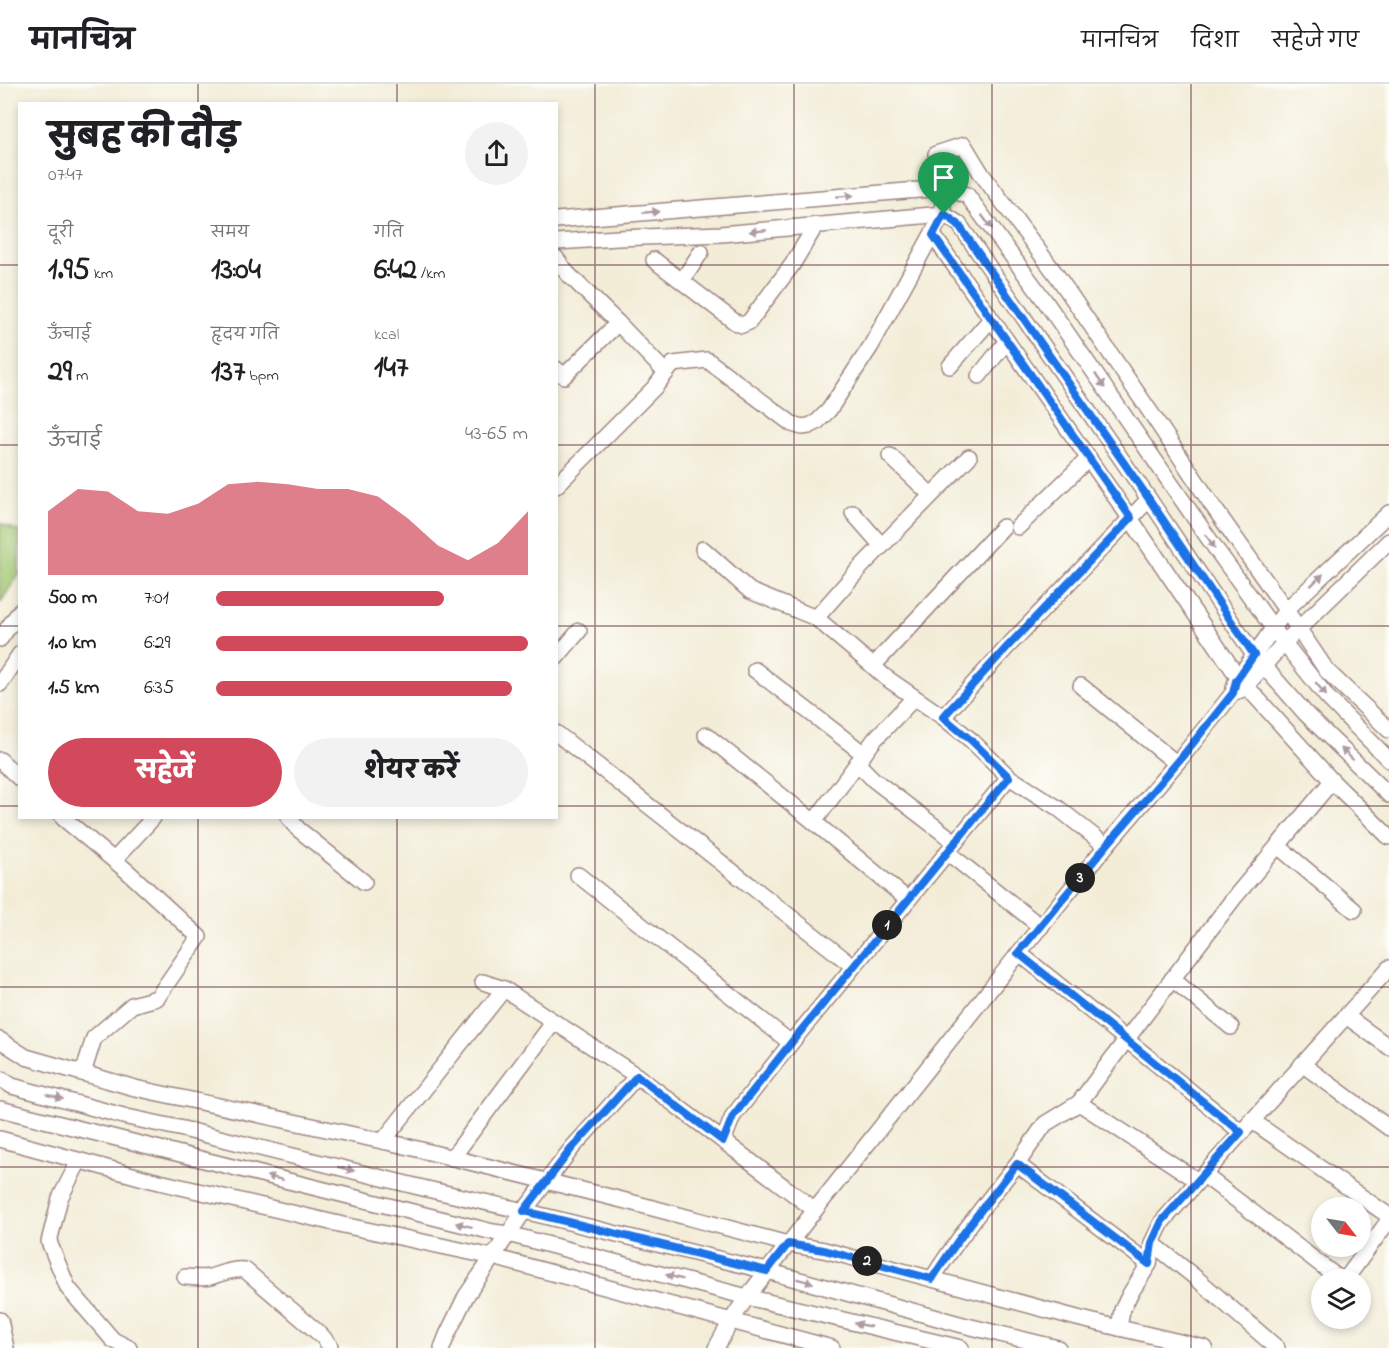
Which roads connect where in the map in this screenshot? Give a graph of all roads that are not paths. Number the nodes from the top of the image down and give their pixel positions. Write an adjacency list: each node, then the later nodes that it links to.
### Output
1 (936, 154): 31 (street)
2 (943, 188): 3 (street); 4 (street, one-way to 2); 34 (street, one-way to 34)
3 (944, 214): 5 (street); 6 (street); 24 (street)
4 (558, 219)
5 (816, 225): 7 (street, one-way to 7); 11 (street)
6 (933, 235): 12 (street); 16 (street)
7 (558, 242)
8 (701, 252): 11 (street)
9 (654, 260): 11 (street)
10 (558, 261): 13 (street)
11 (682, 281)
12 (991, 319): 14 (street); 15 (street)
13 (618, 323): 16 (street); 17 (street)
14 (1007, 341): 18 (street); 21 (street)
15 (950, 366)
16 (666, 373): 22 (street)
17 (559, 376)
18 (979, 376)
19 (890, 456): 23 (street)
20 (969, 457): 23 (street)
21 (1089, 458): 27 (street); 42 (street)
22 (558, 484)
23 (931, 495): 29 (street)
24 (1149, 499): 27 (street); 41 (street)
25 (853, 513): 29 (street)
26 (1389, 513): 31 (street, one-way to 26)
27 (1131, 518): 45 (street); 48 (street)
28 (1389, 542): 35 (street)
29 (882, 546): 32 (street)
30 (703, 549): 32 (street)
31 (1286, 610): 34 (street); 35 (street)
32 (816, 618): 42 (street)
33 (17, 621): 37 (street)
34 (1273, 628): 38 (street); 41 (street)
35 (1299, 629): 38 (street); 49 (street)
36 (579, 631): 39 (street)
37 (0, 639)
38 (1284, 643): 41 (street); 54 (street, one-way to 54)
39 (558, 656)
40 (18, 657): 44 (street)
41 (1258, 661): 45 (street); 59 (street, one-way to 41)
42 (873, 666): 47 (street)
43 (755, 670): 52 (street)
44 (0, 684)
45 (1239, 685): 55 (street); 58 (street)
46 (1081, 686): 55 (street)
47 (914, 698): 48 (street); 52 (street)
48 (943, 717): 57 (street)
49 (1389, 730)
50 (558, 735): 75 (street)
51 (706, 735): 63 (street)
52 (861, 758): 63 (street); 67 (street)
53 (0, 760): 56 (street)
54 (1389, 760)
55 (1176, 763): 65 (street)
56 (18, 777)
57 (1009, 777): 65 (street); 67 (street)
58 (1332, 782): 64 (street); 66 (street)
59 (1389, 795)
60 (64, 819): 68 (street)
61 (152, 819): 68 (street)
62 (290, 819): 70 (street)
63 (814, 822): 71 (street)
64 (1389, 837)
65 (1106, 846): 73 (street)
66 (1278, 846): 72 (street); 77 (street)
67 (951, 847): 71 (street); 73 (street)
68 (114, 860): 88 (street)
69 (578, 875): 85 (street)
70 (364, 882)
71 (908, 900): 75 (street)
72 (1354, 910)
73 (1041, 927): 74 (street)
74 (1018, 953): 84 (street); 104 (street)
75 (853, 966): 85 (street)
76 (1389, 968): 80 (street)
77 (1172, 979): 82 (street); 84 (street)
78 (483, 982): 79 (street)
79 (504, 990): 81 (street); 97 (street)
80 (1346, 1016): 86 (street); 87 (street)
81 (553, 1023): 89 (street); 99 (street)
82 (1231, 1027)
83 (0, 1040): 88 (street)
84 (1126, 1040): 91 (street); 95 (street)
85 (791, 1043): 98 (street)
86 (1389, 1047)
87 (1302, 1064): 93 (street); 94 (street)
88 (83, 1073): 97 (street)
89 (637, 1076): 98 (street); 103 (street)
90 (0, 1078): 105 (street, one-way to 105)
91 (1080, 1103): 101 (street); 102 (street)
92 (0, 1109): 107 (street, one-way to 92)
93 (1251, 1120): 95 (street); 106 (street)
94 (1389, 1128)
95 (1241, 1132): 102 (street)
96 (0, 1139): 100 (street)
97 (383, 1141): 99 (street)
98 (723, 1141): 104 (street)
99 (452, 1158): 103 (street)
100 (79, 1161): 110 (street); 122 (street)
101 (1017, 1164): 111 (street); 116 (street)
102 (1201, 1178): 108 (street); 112 (street)
103 (547, 1182): 105 (street); 109 (street)
104 (815, 1210): 109 (street)
105 (524, 1211): 107 (street); 114 (street)
106 (1389, 1218): 113 (street)
107 (508, 1234): 110 (street); 117 (street, one-way to 107)
108 (1152, 1243): 111 (street); 130 (street)
109 (788, 1244): 114 (street); 116 (street)
110 (493, 1257): 119 (street); 124 (street)
111 (1149, 1264): 120 (street)
112 (1328, 1269)
113 (1351, 1269)
114 (767, 1271): 117 (street); 128 (street, one-way to 128)
115 (185, 1277): 123 (street)
116 (932, 1279): 120 (street)
117 (747, 1297): 119 (street); 127 (street, one-way to 117)
118 (0, 1320): 121 (street)
119 (731, 1321): 125 (street); 126 (street)
120 (1119, 1328): 129 (street)
121 (6, 1348)
122 (129, 1348)
123 (330, 1348)
124 (442, 1348)
125 (717, 1348)
126 (832, 1348)
127 (961, 1348)
128 (1058, 1348)
129 (1205, 1348)
130 (1277, 1348)

